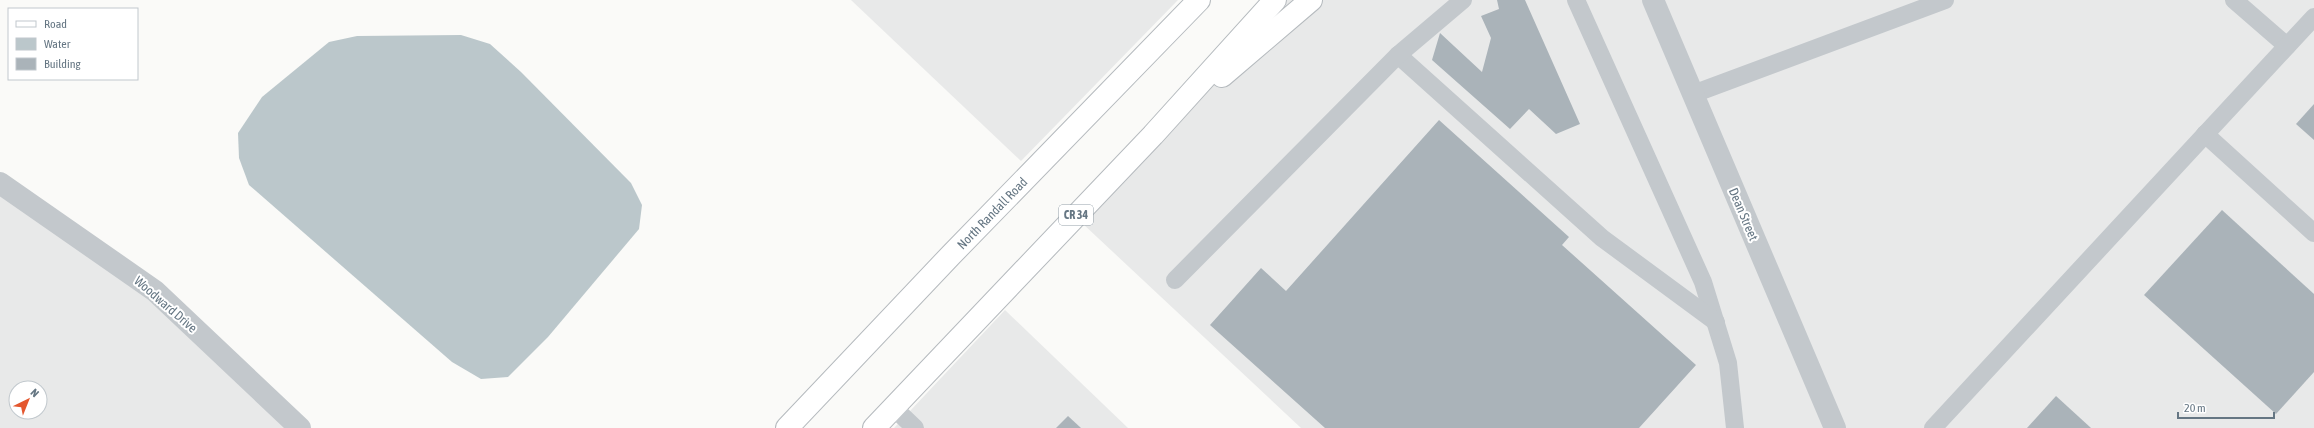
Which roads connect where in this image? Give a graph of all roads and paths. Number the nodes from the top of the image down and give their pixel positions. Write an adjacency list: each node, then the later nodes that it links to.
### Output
1 (1199, 0): 21 (main road, North Randall Road)
2 (1275, 0): 14 (main road, CR 34)
3 (1311, 0): 14 (main road)
4 (1463, 0): 11 (lane)
5 (1576, 0): 18 (lane)
6 (1653, 0): 12 (street, Dean Street)
7 (1945, 0): 12 (lane)
8 (2234, 0): 10 (lane)
9 (2314, 17): 10 (lane)
10 (2287, 46): 13 (lane)
11 (1398, 55): 17 (lane); 18 (lane)
12 (1693, 94): 25 (street, Dean Street)
13 (2205, 134): 16 (lane); 26 (lane)
14 (1153, 135): 19 (main road, CR 34)
15 (0, 182): 20 (street, Woodward Drive)
16 (2314, 233)
17 (1175, 280)
18 (1716, 322): 24 (lane)
19 (893, 407): 22 (main road, CR 34); 23 (lane)
20 (300, 428)
21 (787, 428)
22 (874, 428)
23 (916, 428)
24 (1735, 428)
25 (1835, 428)
26 (1933, 428)

